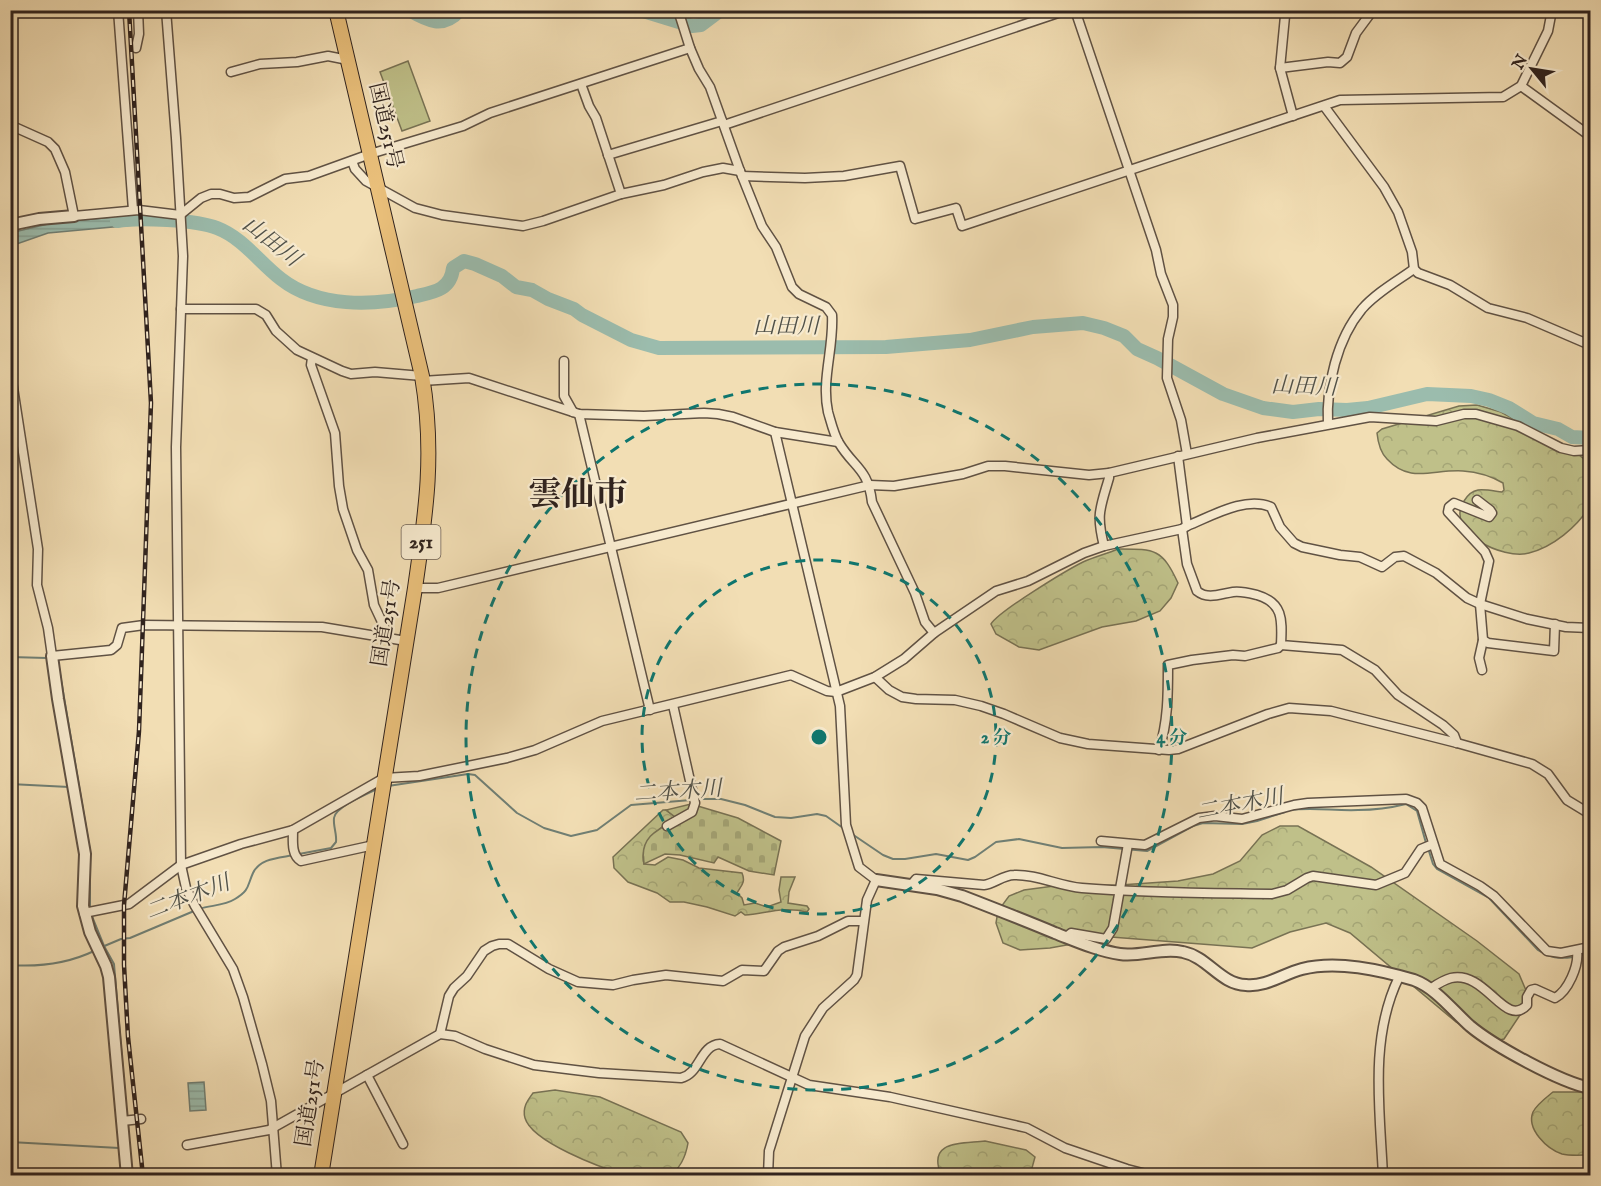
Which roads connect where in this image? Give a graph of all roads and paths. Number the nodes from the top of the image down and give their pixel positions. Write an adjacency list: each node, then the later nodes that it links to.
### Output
1 (118, 10): 30 (street)
2 (138, 10): 11 (street)
3 (166, 10): 32 (street)
4 (336, 10): 13 (highway, 国道251号 / 251)
5 (1067, 10): 20 (street)
6 (1075, 10): 26 (street)
7 (1284, 10): 14 (street)
8 (1373, 10): 14 (street)
9 (1552, 10): 17 (street)
10 (681, 19): 12 (street)
11 (136, 48)
12 (690, 48): 16 (street); 20 (street)
13 (348, 60): 15 (street); 23 (highway, 国道251号 / 251)
14 (1280, 68): 19 (street)
15 (231, 72)
16 (581, 84): 23 (street); 24 (street)
17 (1521, 86): 18 (street); 22 (street)
18 (1324, 105): 19 (street); 34 (street)
19 (1293, 116): 26 (street)
20 (723, 123): 24 (street); 27 (street)
21 (10, 125): 31 (street)
22 (1590, 136)
23 (370, 154): 25 (street); 28 (highway, 国道251号 / 251)
24 (608, 155): 29 (street)
25 (352, 161): 28 (street); 32 (street)
26 (1129, 170): 27 (street); 46 (street)
27 (741, 174): 29 (street); 44 (street)
28 (378, 188): 29 (street); 40 (highway, 国道251号 / 251)
29 (621, 194)
30 (133, 210): 31 (street); 32 (street)
31 (74, 216): 33 (street)
32 (180, 217): 35 (street)
33 (10, 225)
34 (1414, 269): 36 (street); 42 (street)
35 (181, 309): 37 (street); 58 (street)
36 (1590, 345)
37 (312, 358): 40 (street); 61 (street)
38 (564, 361): 41 (street)
39 (10, 368): 65 (street)
40 (422, 379): 41 (street); 55 (highway, 国道251号 / 251)
41 (576, 413): 43 (street); 53 (street)
42 (1327, 421): 45 (street); 46 (street)
43 (775, 432): 44 (street); 51 (street)
44 (838, 442): 49 (street)
45 (1590, 450)
46 (1187, 454): 47 (street)
47 (1178, 456): 48 (street); 52 (street)
48 (1109, 473): 49 (street); 54 (street)
49 (870, 485): 51 (street); 60 (street)
50 (1476, 500): 56 (street)
51 (792, 504): 53 (street); 68 (street)
52 (1185, 527): 54 (street); 56 (street); 64 (street)
53 (611, 546): 55 (street); 70 (street)
54 (1104, 546): 60 (street)
55 (415, 588): 63 (highway, 国道251号 / 251)
56 (1480, 604): 57 (street); 62 (street)
57 (1556, 624): 59 (street); 62 (street)
58 (179, 625): 61 (street); 65 (street); 81 (street)
59 (1590, 628)
60 (934, 633): 67 (street)
61 (389, 637): 63 (street)
62 (1483, 640): 66 (street)
63 (406, 641): 73 (highway, 国道251号 / 251)
64 (1281, 645): 71 (street); 72 (street)
65 (52, 656): 85 (street)
66 (1482, 670)
67 (875, 677): 68 (street); 72 (street)
68 (836, 692): 69 (street); 82 (street)
69 (673, 705): 70 (street); 75 (street)
70 (650, 710): 73 (street)
71 (1456, 743): 72 (street); 74 (street)
72 (1159, 750)
73 (383, 784): 76 (street); 78 (highway, 国道251号 / 251)
74 (1590, 814)
75 (667, 826)
76 (293, 830): 78 (street); 81 (street)
77 (1101, 841): 80 (street)
78 (374, 845): 98 (highway, 国道251号 / 251)
79 (1429, 845): 80 (street); 84 (street); 89 (street)
80 (1127, 848): 84 (street)
81 (181, 865): 85 (street); 101 (street)
82 (876, 880): 83 (street); 86 (street)
83 (911, 885): 84 (street); 87 (street)
84 (1120, 891): 87 (street)
85 (84, 913): 100 (street)
86 (863, 921): 92 (street); 96 (street)
87 (1066, 937): 90 (street)
88 (1590, 947): 89 (street)
89 (1578, 955): 91 (street)
90 (1399, 977): 91 (street); 109 (street)
91 (1430, 989): 97 (street)
92 (440, 1034): 93 (street); 95 (street)
93 (496, 1053): 94 (street); 96 (street)
94 (536, 1070)
95 (367, 1075): 98 (street); 102 (street)
96 (791, 1076): 107 (street); 108 (street)
97 (1590, 1088)
98 (333, 1095): 101 (street); 106 (highway, 国道251号 / 251)
99 (141, 1119): 100 (street)
100 (122, 1121): 104 (street)
101 (272, 1129): 103 (street); 105 (street)
102 (403, 1144)
103 (187, 1145)
104 (127, 1176)
105 (277, 1176)
106 (321, 1176)
107 (768, 1176)
108 (1154, 1176)
109 (1383, 1176)

